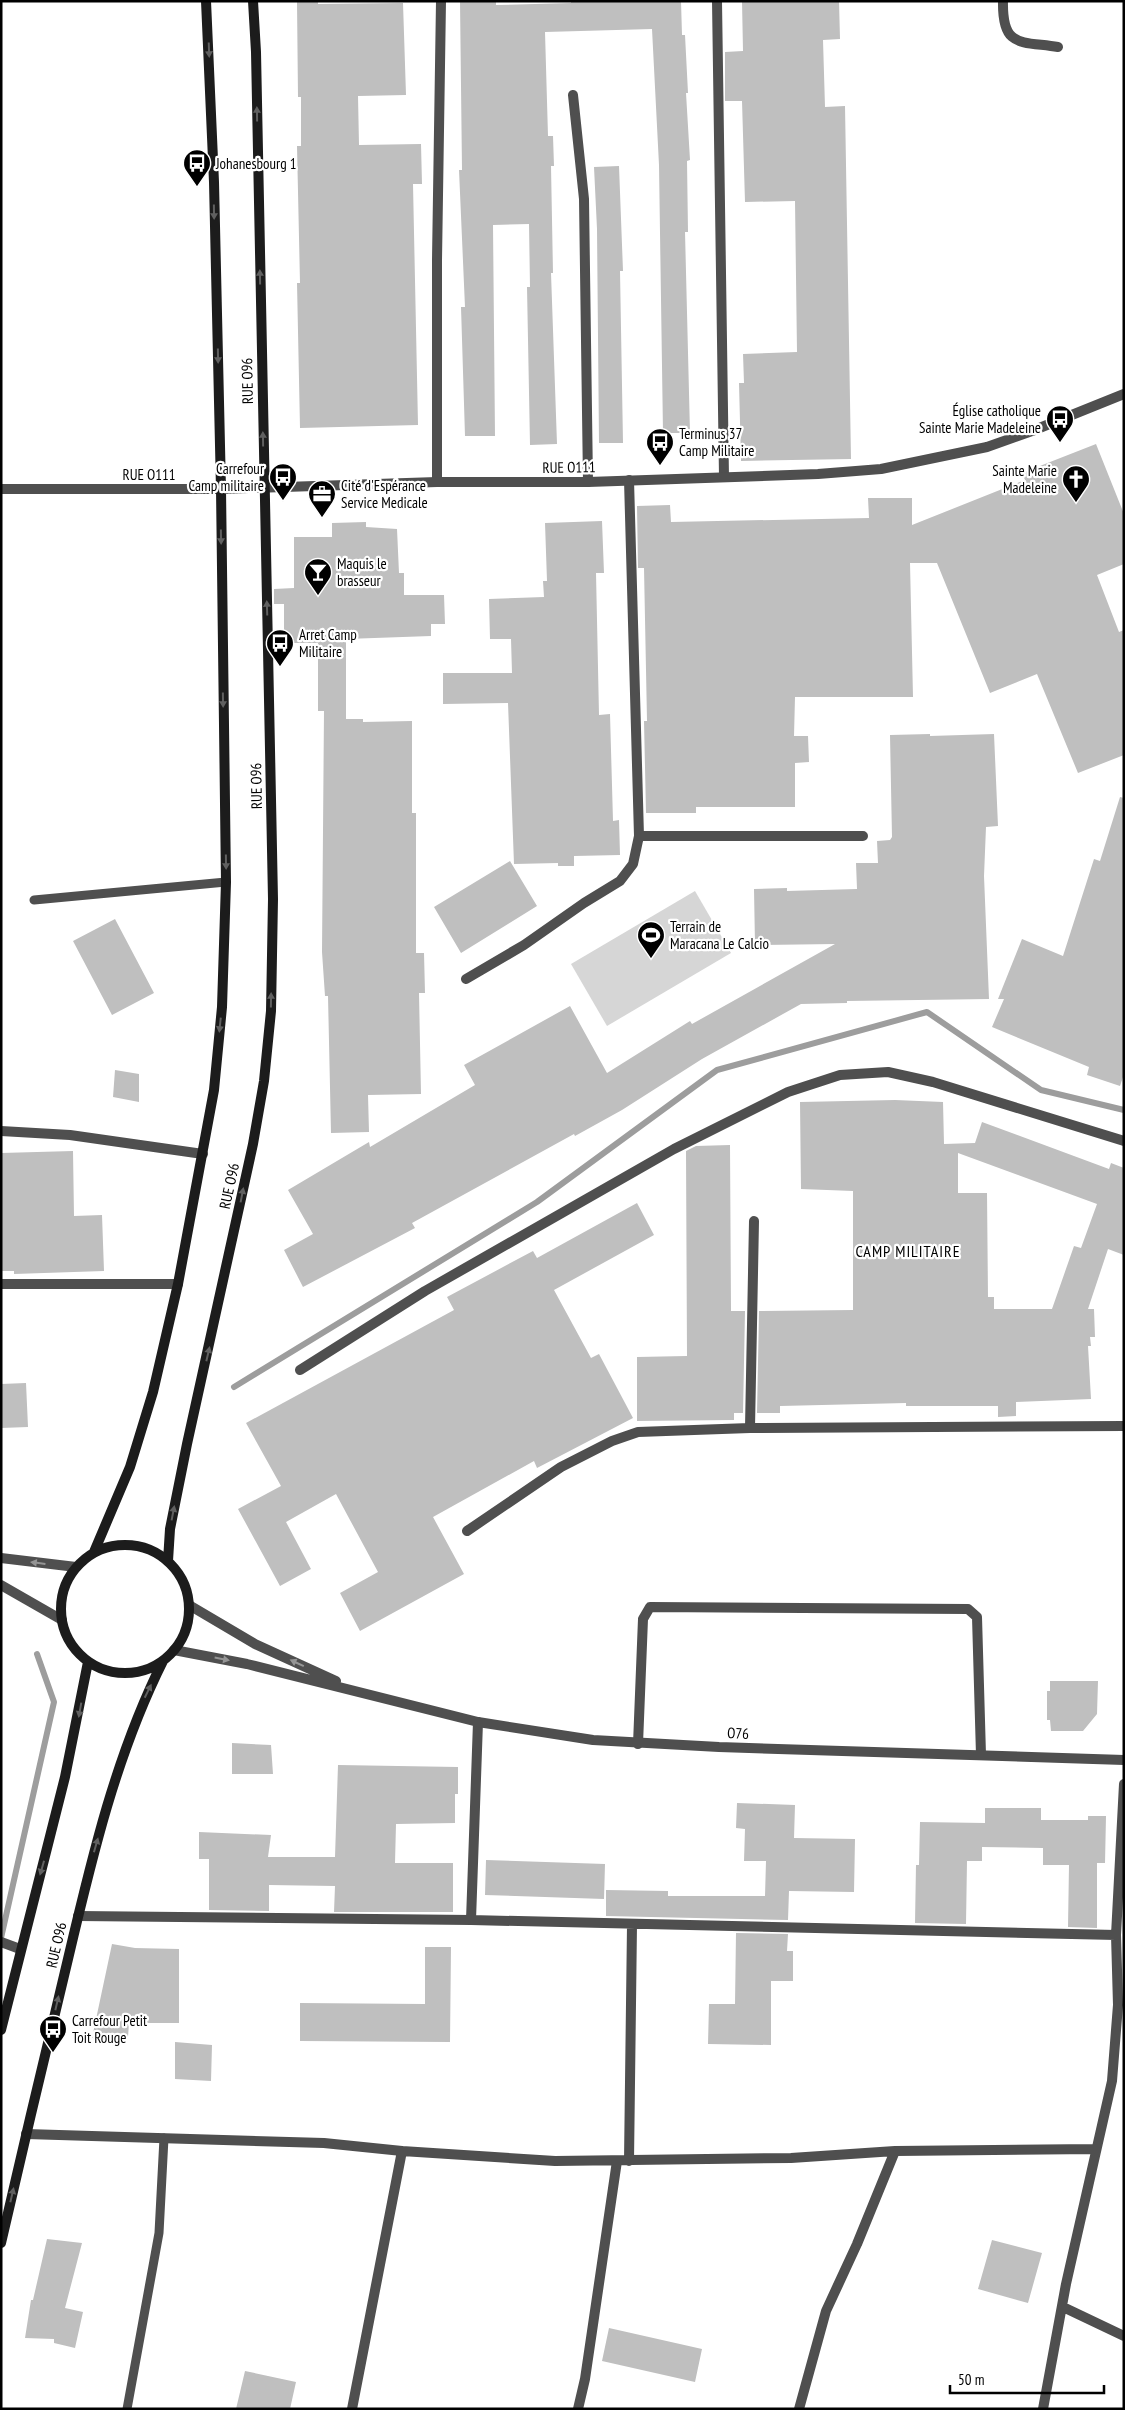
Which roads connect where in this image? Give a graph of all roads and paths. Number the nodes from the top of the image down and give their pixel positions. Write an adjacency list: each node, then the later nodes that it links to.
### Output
1 (206, 1): 15 (main road, RUE O96, one-way to 15)
2 (253, 1): 13 (main road, RUE O96, one-way to 2)
3 (441, 1): 11 (street)
4 (717, 1): 9 (street)
5 (1003, 1): 6 (street)
6 (1058, 47)
7 (573, 95): 12 (street)
8 (1124, 394): 9 (street, RUE O111)
9 (724, 477): 10 (street, RUE O111)
10 (629, 480): 12 (street, RUE O111); 16 (street)
11 (437, 482): 12 (street, RUE O111); 13 (street, RUE O111)
12 (588, 482)
13 (264, 488): 15 (street, RUE O111); 33 (main road, RUE O96, one-way to 13)
14 (1, 489): 15 (street, RUE O111)
15 (220, 489): 18 (main road, RUE O96, one-way to 18)
16 (639, 836): 17 (street); 20 (street)
17 (863, 836)
18 (226, 882): 19 (lane); 23 (main road, RUE O96, one-way to 23)
19 (34, 900)
20 (466, 979)
21 (1, 1131): 23 (street)
22 (1124, 1141): 27 (street)
23 (203, 1154): 26 (main road, RUE O96)
24 (754, 1221): 29 (street)
25 (1, 1284): 26 (street)
26 (178, 1284): 31 (main road, RUE O96)
27 (300, 1370)
28 (1124, 1426): 29 (street)
29 (750, 1428): 30 (street)
30 (467, 1531)
31 (94, 1552): 33 (main road); 34 (main road)
32 (1, 1558): 34 (street, one-way to 32)
33 (168, 1561): 36 (main road)
34 (76, 1567): 37 (main road)
35 (1, 1585): 37 (street)
36 (189, 1606): 38 (main road); 41 (street, one-way to 36)
37 (62, 1620): 40 (main road)
38 (174, 1650): 39 (main road); 41 (street, one-way to 41)
39 (163, 1661): 40 (main road); 47 (main road, RUE O96, one-way to 39)
40 (88, 1662): 53 (main road, one-way to 53)
41 (358, 1691): 42 (street, O76)
42 (478, 1722): 43 (street, O76); 48 (street)
43 (638, 1744): 44 (street, O76); 44 (street)
44 (981, 1755): 45 (street, O76)
45 (1124, 1760)
46 (1124, 1784): 49 (street)
47 (78, 1916): 48 (street); 55 (main road, RUE O96, one-way to 47)
48 (471, 1920): 50 (street)
49 (1121, 1922): 51 (street)
50 (632, 1925): 51 (street); 60 (street)
51 (1116, 1935): 57 (street)
52 (1, 1942): 53 (street)
53 (20, 1949): 54 (main road)
54 (1, 2030)
55 (26, 2134): 56 (street); 62 (main road, RUE O96, one-way to 55)
56 (164, 2138): 58 (street); 65 (lane)
57 (1096, 2149): 59 (street); 63 (street)
58 (402, 2151): 61 (street); 66 (street)
59 (895, 2151): 60 (street); 68 (street)
60 (629, 2160): 61 (street)
61 (617, 2161): 67 (street)
62 (1, 2243)
63 (1063, 2307): 64 (street); 69 (street)
64 (1124, 2336)
65 (127, 2409)
66 (352, 2409)
67 (578, 2409)
68 (799, 2409)
69 (1043, 2409)

